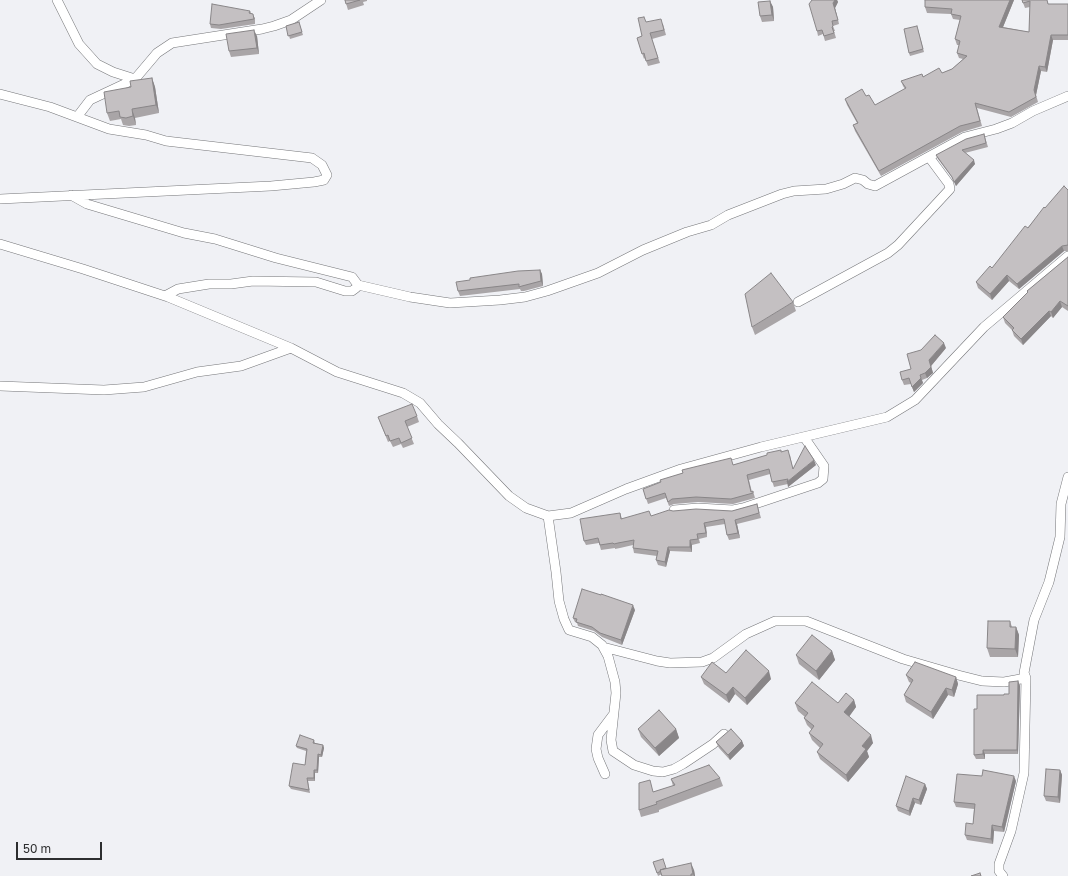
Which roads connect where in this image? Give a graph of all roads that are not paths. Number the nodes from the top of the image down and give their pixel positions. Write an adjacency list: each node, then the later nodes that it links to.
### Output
1 (57, 0): 3 (street)
2 (321, 0): 3 (street)
3 (135, 79): 6 (street)
4 (0, 94): 6 (street)
5 (1068, 96): 7 (street)
6 (77, 117): 8 (street)
7 (929, 157): 12 (street); 14 (street)
8 (70, 195): 9 (street); 12 (street)
9 (0, 199)
10 (0, 244): 13 (street)
11 (1068, 256): 17 (street)
12 (358, 285): 13 (street)
13 (165, 296): 15 (street)
14 (798, 302)
15 (291, 348): 16 (street); 20 (street)
16 (0, 386)
17 (804, 437): 19 (street); 20 (street)
18 (1068, 477): 22 (street)
19 (674, 510)
20 (548, 516): 21 (street)
21 (603, 647): 22 (street); 23 (street)
22 (1026, 678): 26 (street)
23 (613, 715): 24 (street); 25 (street)
24 (724, 734)
25 (605, 774)
26 (1003, 876)

